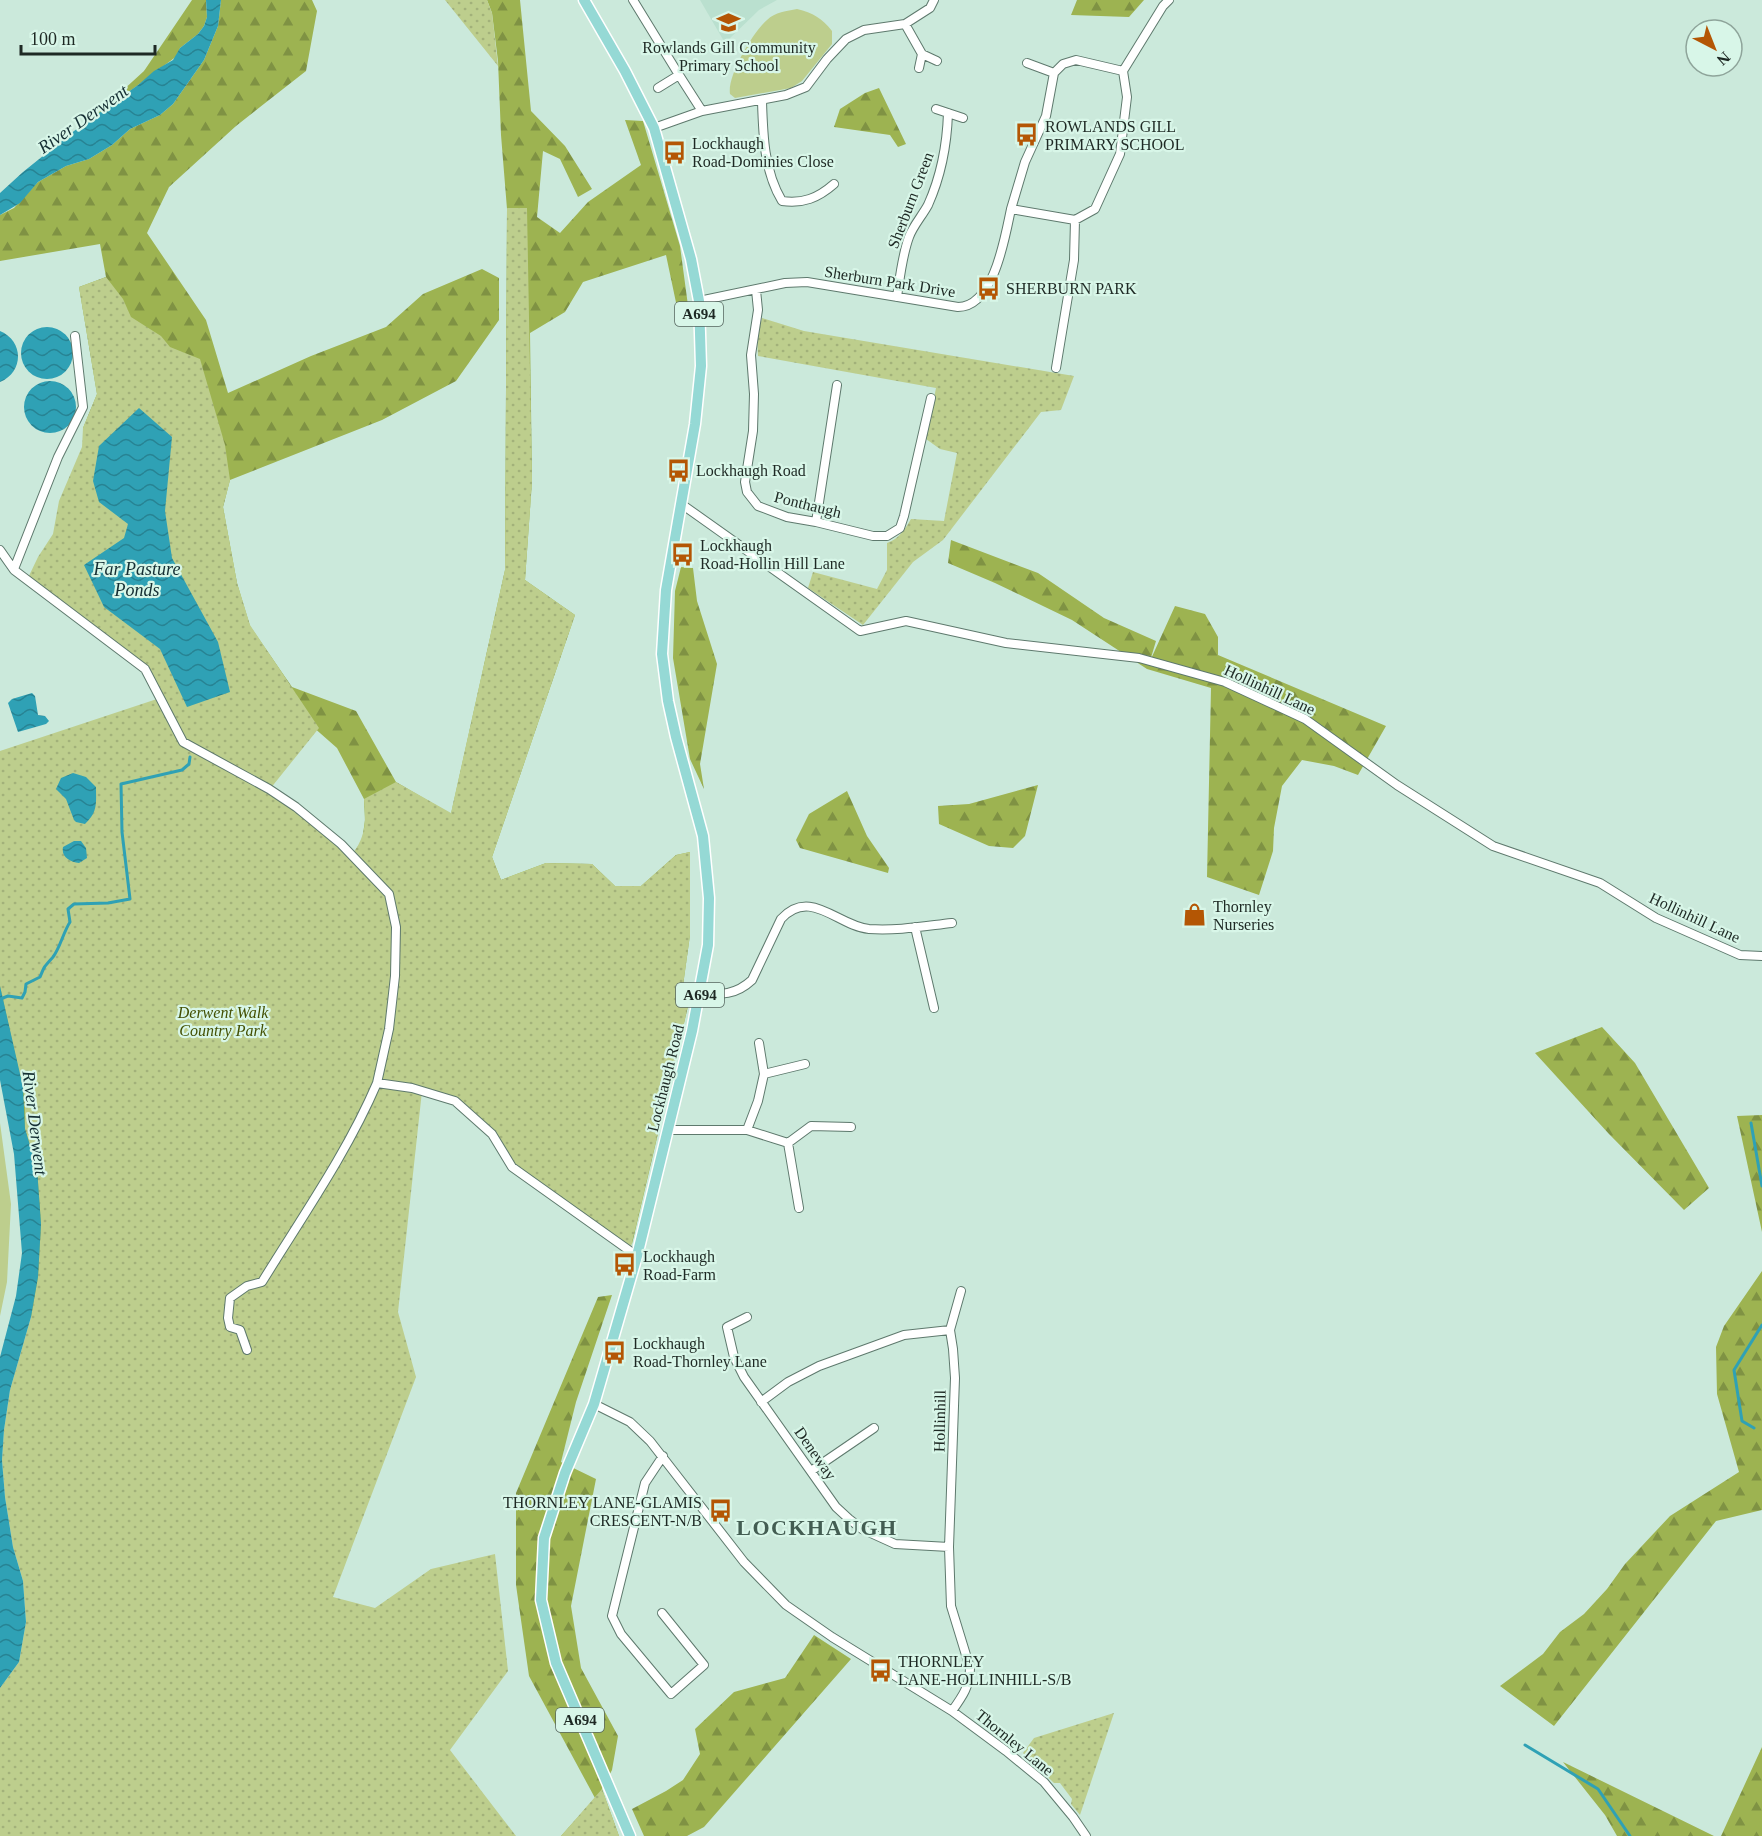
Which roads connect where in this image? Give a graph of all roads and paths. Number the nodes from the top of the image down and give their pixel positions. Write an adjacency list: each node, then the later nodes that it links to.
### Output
1 (584, 0): 19 (main road, A694)
2 (633, 0): 12 (street)
3 (934, 0): 5 (street)
4 (1166, 3): 10 (street)
5 (905, 24): 6 (street); 14 (street)
6 (922, 54): 7 (street); 9 (street)
7 (937, 61)
8 (1026, 63): 11 (street)
9 (919, 68)
10 (1123, 72): 11 (street); 22 (street)
11 (1054, 73): 21 (street, Sherburn Park Drive)
12 (679, 75): 13 (street); 16 (street)
13 (658, 88)
14 (762, 101): 16 (street); 20 (street)
15 (936, 109): 17 (street)
16 (702, 111): 19 (street)
17 (948, 113): 18 (street); 24 (street, Sherburn Green)
18 (963, 118)
19 (654, 128): 25 (main road, A694)
20 (834, 184)
21 (1011, 209): 22 (street); 24 (street, Sherburn Park Drive)
22 (1075, 220): 27 (street)
23 (756, 290): 24 (street, Sherburn Park Drive); 25 (street, Sherburn Park Drive); 31 (street, Ponthaugh)
24 (897, 297)
25 (699, 301): 30 (main road, A694)
26 (75, 336): 33 (street)
27 (1056, 368)
28 (837, 385): 31 (street)
29 (931, 398): 31 (street, Ponthaugh)
30 (680, 503): 36 (street, Hollinhill Lane); 37 (main road, Lockhaugh Road / A694)
31 (816, 522)
32 (0, 550): 33 (street)
33 (14, 569): 42 (street)
34 (952, 923): 35 (street)
35 (915, 927): 37 (street); 38 (street)
36 (1762, 956)
37 (700, 993): 44 (main road, Lockhaugh Road / A694)
38 (934, 1008)
39 (759, 1043): 41 (street)
40 (805, 1064): 41 (street)
41 (764, 1074): 45 (street)
42 (380, 1084): 48 (street); 52 (street)
43 (851, 1127): 46 (street)
44 (667, 1130): 45 (street); 48 (main road, Lockhaugh Road / A694)
45 (747, 1130): 46 (street)
46 (788, 1143): 47 (street)
47 (799, 1208)
48 (637, 1256): 54 (main road, Lockhaugh Road / A694)
49 (962, 1291): 51 (street)
50 (747, 1317): 53 (street, Deneway)
51 (950, 1330): 53 (street); 58 (street, Hollinhill)
52 (247, 1350)
53 (761, 1402): 57 (street, Deneway)
54 (594, 1404): 56 (street, Thornley Lane); 61 (main road, Lockhaugh Road / A694)
55 (874, 1428): 57 (street)
56 (663, 1456): 59 (street); 60 (street, Thornley Lane)
57 (811, 1471): 58 (street, Deneway)
58 (949, 1547): 60 (street, Hollinhill)
59 (662, 1613)
60 (952, 1711): 62 (street, Thornley Lane)
61 (630, 1836)
62 (1086, 1836)

